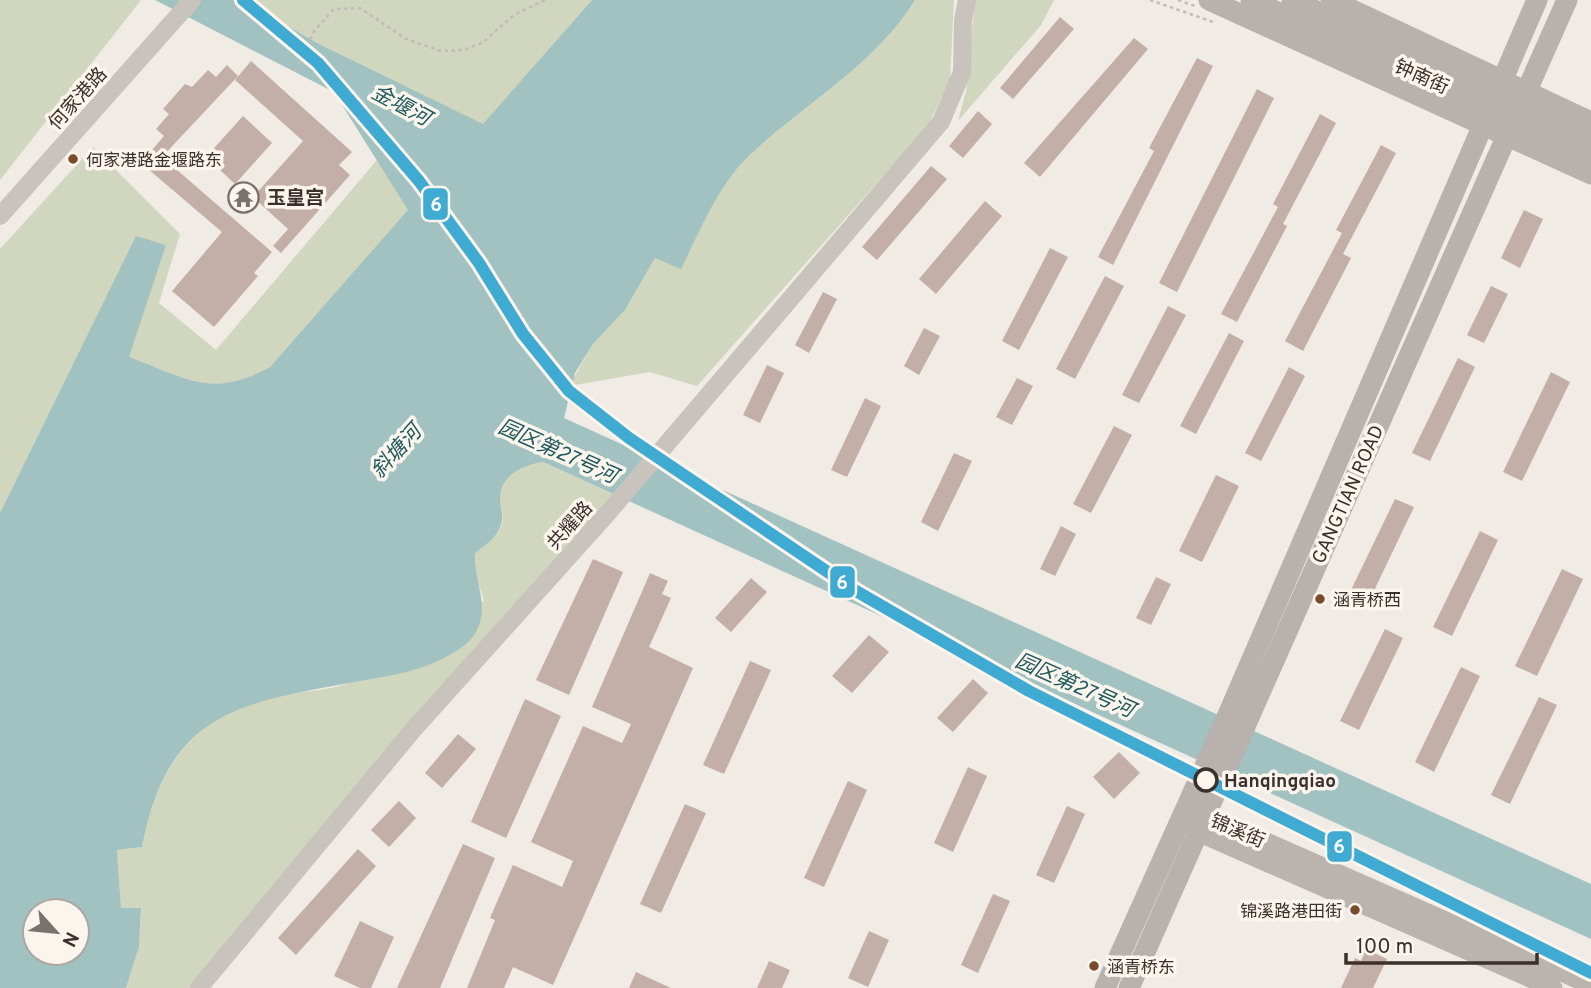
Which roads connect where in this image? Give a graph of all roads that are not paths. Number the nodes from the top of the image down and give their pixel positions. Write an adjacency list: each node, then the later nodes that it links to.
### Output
1 (967, 0): 23 (street, 共耀路)
2 (1209, 0): 12 (main road)
3 (1251, 0): 15 (main road, 钟南街, bridge)
4 (1292, 0): 14 (main road, 钟南街, bridge)
5 (1331, 0): 9 (main road)
6 (1537, 0): 9 (main road, GANGTIAN ROAD)
7 (1567, 0): 10 (main road, GANGTIAN ROAD)
8 (188, 4): 17 (street, 何家港路)
9 (1502, 79): 10 (main road); 12 (main road, GANGTIAN ROAD)
10 (1527, 91): 11 (main road); 13 (main road, GANGTIAN ROAD)
11 (1591, 122)
12 (1483, 124): 13 (main road); 18 (main road, GANGTIAN ROAD)
13 (1506, 134): 16 (main road); 18 (main road, GANGTIAN ROAD)
14 (1591, 136)
15 (1591, 155)
16 (1591, 174)
17 (0, 216)
18 (1236, 721): 19 (main road, GANGTIAN ROAD)
19 (1211, 776): 20 (main road, GANGTIAN ROAD); 21 (main road, GANGTIAN ROAD)
20 (1183, 815): 21 (main road, 锦溪街); 24 (main road, GANGTIAN ROAD)
21 (1202, 824): 22 (main road, 锦溪街); 25 (main road, GANGTIAN ROAD); 26 (main road, 锦溪街)
22 (1591, 985)
23 (198, 988)
24 (1105, 988)
25 (1129, 988)
26 (1553, 988)

